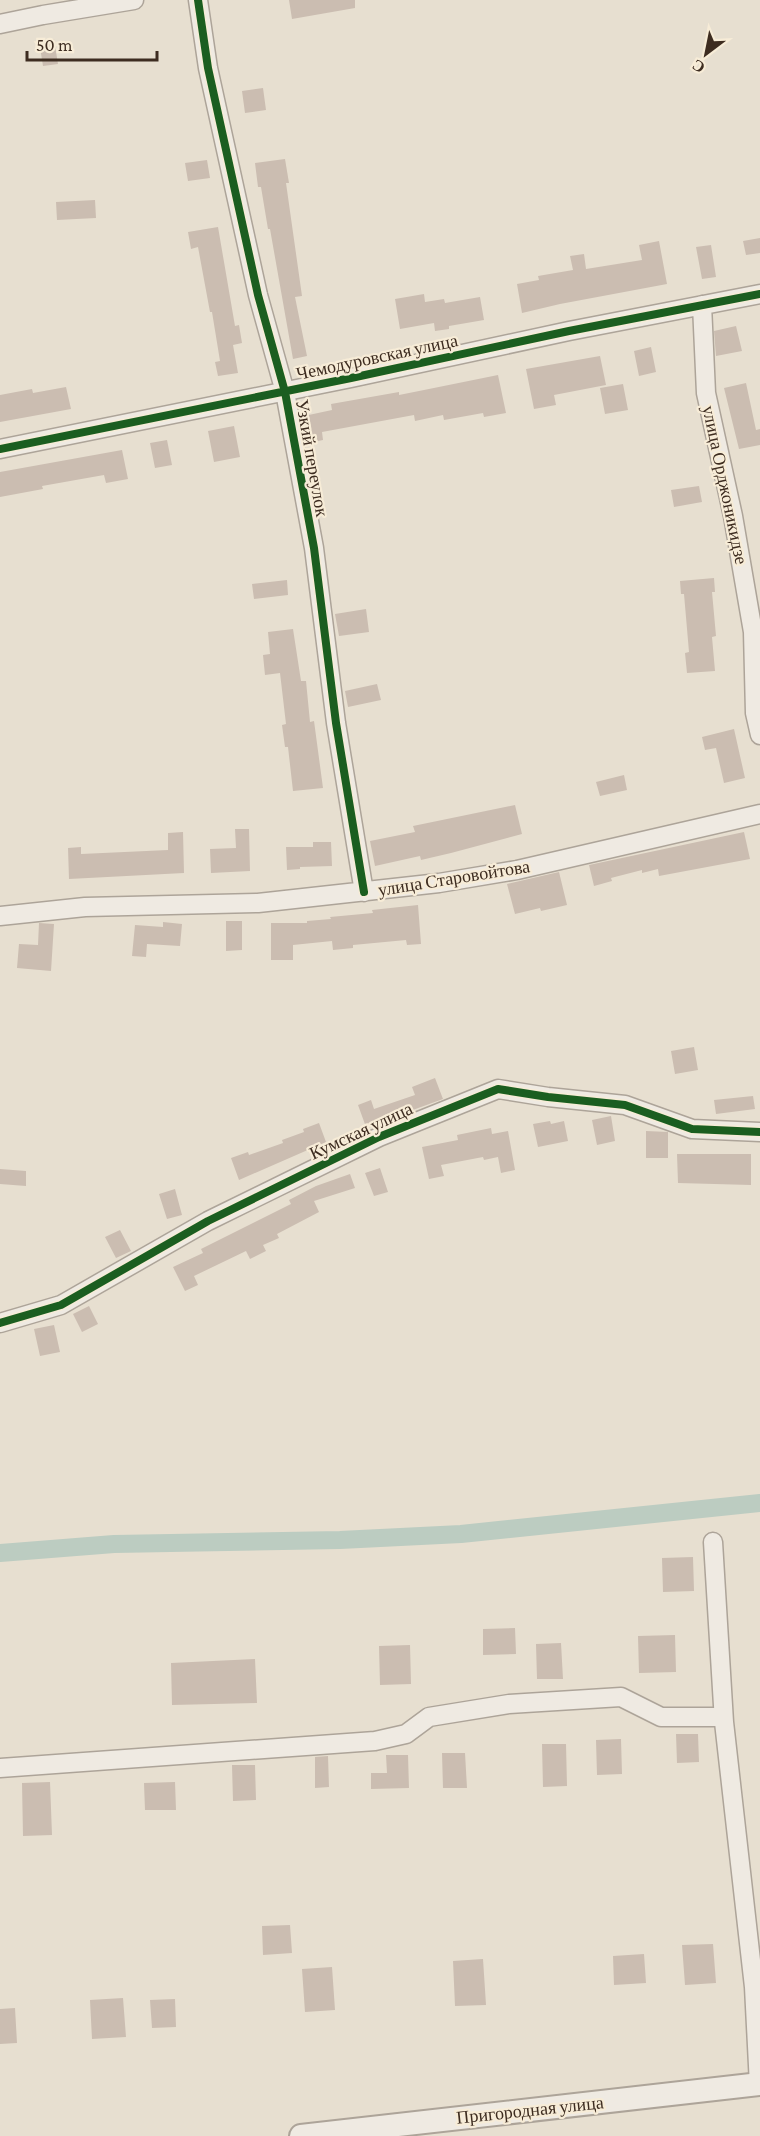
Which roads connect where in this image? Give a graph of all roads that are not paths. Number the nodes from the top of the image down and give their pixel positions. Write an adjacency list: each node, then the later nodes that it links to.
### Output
1 (134, 0): 3 (street)
2 (198, 0): 6 (street, Узкий переулок)
3 (0, 24)
4 (760, 294): 5 (street, Чемодуровская улица)
5 (702, 305): 6 (street, Чемодуровская улица); 8 (street, улица Орджоникидзе)
6 (285, 392): 7 (street, Чемодуровская улица); 10 (street, Узкий переулок)
7 (0, 449)
8 (760, 735)
9 (760, 814): 10 (street, улица Старовойтова)
10 (364, 892): 11 (street, улица Старовойтова)
11 (0, 916)
12 (760, 1132): 13 (street, Кумская улица)
13 (0, 1323)
14 (712, 1542): 15 (street)
15 (723, 1717): 16 (street); 17 (street)
16 (0, 1768)
17 (759, 2084): 18 (street, Пригородная улица)
18 (301, 2136)

